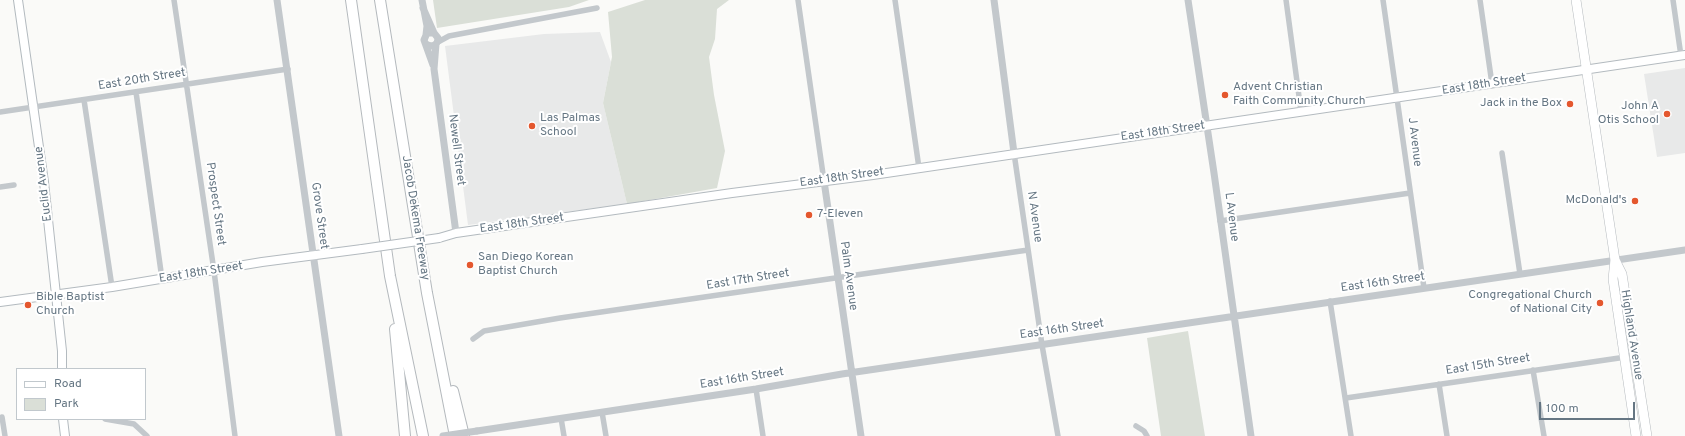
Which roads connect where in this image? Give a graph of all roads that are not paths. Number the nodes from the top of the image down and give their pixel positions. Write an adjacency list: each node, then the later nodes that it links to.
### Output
1 (18, 0): 32 (main road, Euclid Avenue)
2 (174, 0): 27 (street, Prospect Street)
3 (277, 0): 24 (street, Grove Street)
4 (351, 0): 51 (highway)
5 (380, 0): 54 (highway, Jacob Dekema Freeway)
6 (422, 0): 16 (street, Newell Street)
7 (798, 0): 39 (street, Palm Avenue)
8 (895, 0): 38 (street)
9 (994, 0): 36 (street, N Avenue)
10 (1188, 0): 35 (street, L Avenue)
11 (1286, 0): 33 (street)
12 (1383, 0): 30 (street, J Avenue)
13 (1480, 0): 28 (street)
14 (1576, 0): 26 (main road, Highland Avenue)
15 (1673, 0): 23 (street)
16 (423, 8): 18 (street, Newell Street); 19 (street, Newell Street)
17 (597, 8): 20 (street)
18 (435, 33): 19 (street); 20 (street); 21 (street, Newell Street)
19 (426, 35): 22 (street, Newell Street)
20 (448, 36): 21 (street)
21 (437, 43): 22 (street); 25 (street, Newell Street)
22 (426, 44): 25 (street, Newell Street)
23 (1683, 55): 26 (main road, East 18th Street)
24 (288, 69): 27 (street, East 20th Street); 47 (street, Grove Street)
25 (434, 69): 44 (street, Newell Street)
26 (1587, 70): 28 (main road, East 18th Street); 48 (main road, Highland Avenue)
27 (186, 84): 29 (street, East 20th Street); 49 (street, Prospect Street)
28 (1492, 84): 30 (main road, East 18th Street)
29 (136, 92): 31 (street, East 20th Street); 53 (street)
30 (1397, 98): 33 (main road, East 18th Street); 42 (street, J Avenue)
31 (84, 100): 32 (street, East 20th Street); 55 (street)
32 (33, 108): 34 (street, East 20th Street); 57 (main road, Euclid Avenue)
33 (1301, 111): 35 (main road, East 18th Street)
34 (0, 112)
35 (1206, 126): 36 (main road, East 18th Street); 43 (street, L Avenue)
36 (1014, 153): 38 (main road, East 18th Street); 45 (street, N Avenue)
37 (1502, 153): 50 (street)
38 (919, 168): 39 (main road, East 18th Street)
39 (824, 181): 44 (main road, East 18th Street); 52 (street, Palm Avenue)
40 (14, 185): 41 (street)
41 (0, 187)
42 (1410, 193): 43 (street); 56 (street, J Avenue)
43 (1220, 221): 60 (street, L Avenue)
44 (456, 233): 47 (main road, East 18th Street, bridge)
45 (1028, 250): 52 (street, East 17th Street); 62 (street, N Avenue)
46 (1685, 250): 48 (street, East 16th Street)
47 (314, 255): 49 (main road, East 18th Street); 82 (street, Grove Street)
48 (1615, 260): 50 (street, East 16th Street); 63 (main road, Highland Avenue); 64 (main road, Highland Avenue)
49 (214, 271): 53 (main road, East 18th Street); 81 (street, Prospect Street)
50 (1520, 274): 56 (street, East 16th Street)
51 (390, 276): 83 (highway); 84 (highway)
52 (837, 277): 61 (street, East 17th Street); 67 (street, Palm Avenue)
53 (162, 279): 55 (main road, East 18th Street)
54 (426, 283): 86 (highway, Jacob Dekema Freeway); 87 (highway)
55 (112, 287): 57 (main road, East 18th Street)
56 (1424, 288): 58 (street, East 16th Street)
57 (56, 294): 59 (main road, East 18th Street); 65 (main road, Euclid Avenue)
58 (1330, 301): 60 (street, East 16th Street); 70 (street)
59 (0, 302)
60 (1233, 315): 62 (street, East 16th Street); 72 (street, L Avenue)
61 (473, 339)
62 (1042, 344): 67 (street, East 16th Street); 92 (street, N Avenue)
63 (1634, 356): 64 (street, East 15th Street); 100 (main road, Highland Avenue)
64 (1624, 357): 66 (street, East 15th Street); 99 (main road, Highland Avenue)
65 (62, 368)
66 (1533, 370): 68 (street, East 15th Street); 98 (street)
67 (851, 372): 69 (street, East 16th Street); 91 (street, Palm Avenue)
68 (1439, 384): 70 (street, East 15th Street); 97 (street)
69 (756, 389): 71 (street, East 16th Street); 90 (street)
70 (1346, 398): 96 (street)
71 (602, 412): 74 (street, East 16th Street); 89 (street)
72 (1248, 412): 94 (street); 95 (street, L Avenue)
73 (2, 417): 78 (street)
74 (561, 418): 85 (street, East 16th Street, bridge); 88 (street)
75 (63, 420): 79 (main road)
76 (111, 420): 80 (street)
77 (1136, 426): 93 (street)
78 (4, 436)
79 (64, 436)
80 (146, 436)
81 (235, 436)
82 (339, 436)
83 (405, 436)
84 (423, 436)
85 (443, 436)
86 (455, 436)
87 (464, 436)
88 (564, 436)
89 (606, 436)
90 (763, 436)
91 (861, 436)
92 (1058, 436)
93 (1147, 436)
94 (1251, 436)
95 (1255, 436)
96 (1351, 436)
97 (1446, 436)
98 (1544, 436)
99 (1636, 436)
100 (1647, 436)

